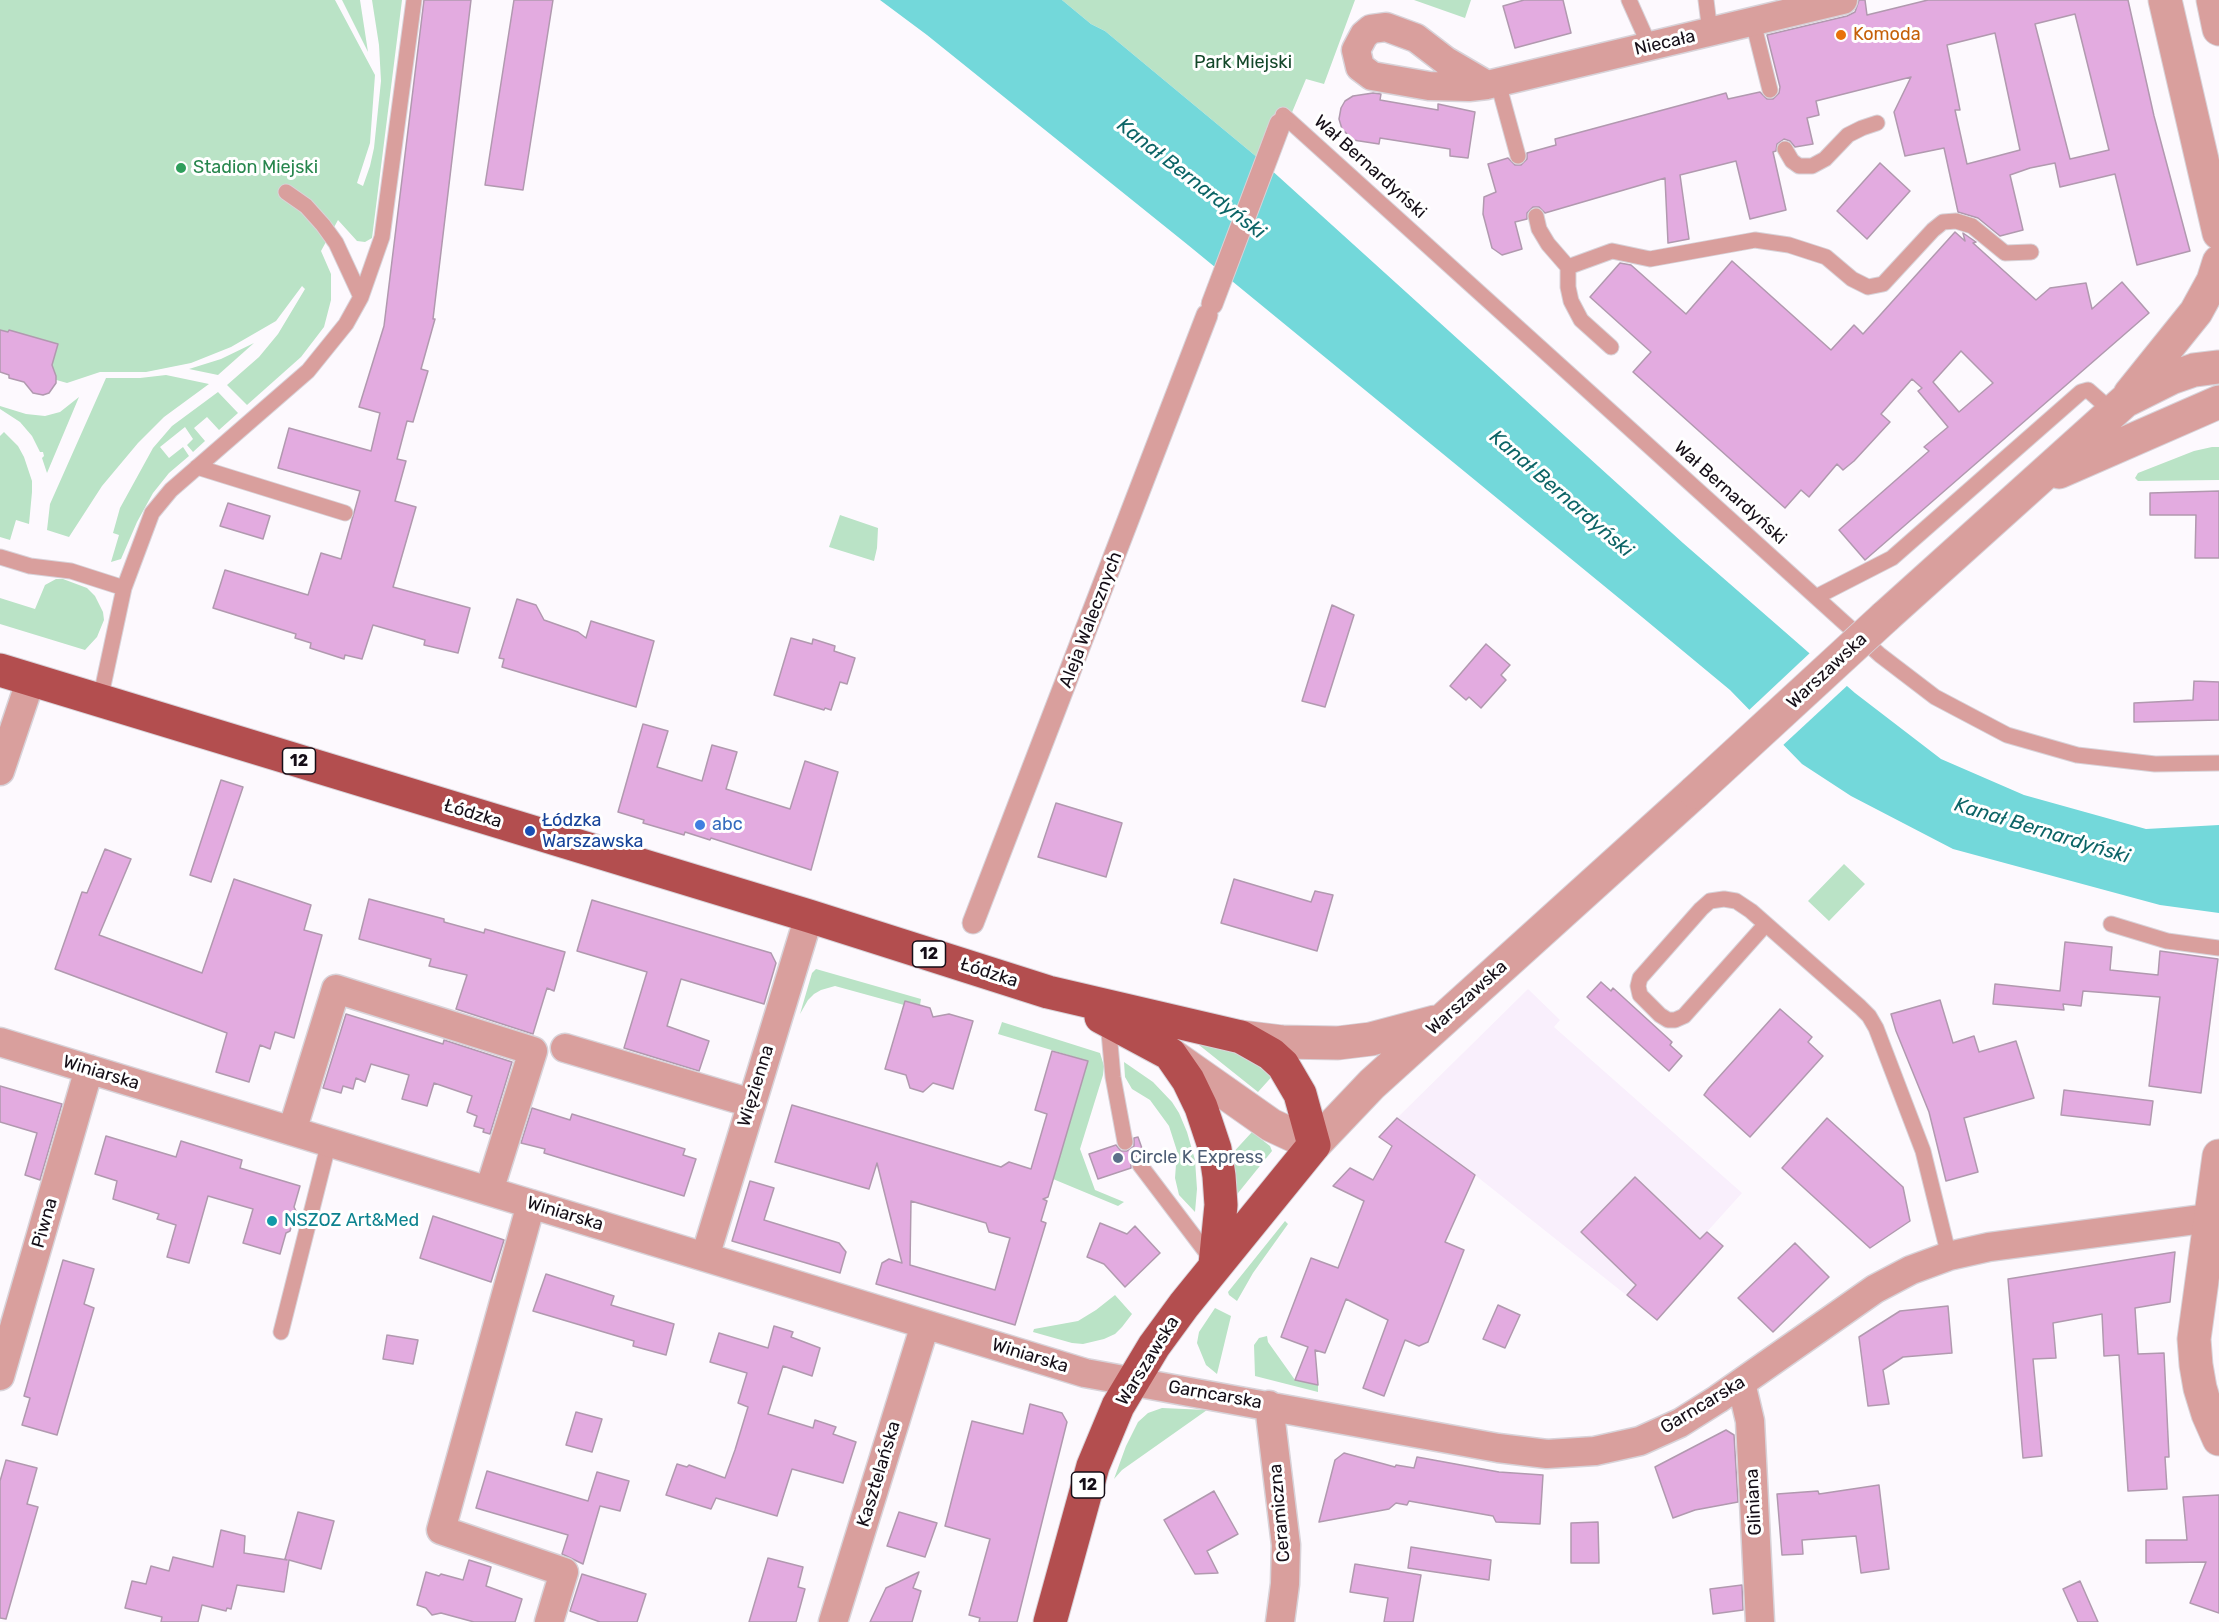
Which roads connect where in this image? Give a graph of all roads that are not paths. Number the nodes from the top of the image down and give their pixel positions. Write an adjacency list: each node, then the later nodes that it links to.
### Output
1 (414, 0): 23 (lane)
2 (1629, 0): 10 (lane)
3 (1706, 0): 9 (lane)
4 (1843, 0): 7 (street, Niecała)
5 (2165, 0): 19 (street)
6 (2212, 0): 8 (street)
7 (1766, 14): 9 (street, Niecała); 12 (lane)
8 (2219, 29)
9 (1710, 32): 10 (street, Niecała)
10 (1650, 47): 11 (street, Niecała)
11 (1492, 84): 16 (lane)
12 (1770, 90)
13 (1282, 119): 33 (lane, Wał Bernardyński); 40 (street, Aleja Walecznych)
14 (1877, 123): 15 (lane)
15 (1785, 150)
16 (1518, 156)
17 (286, 192): 23 (lane)
18 (1536, 216): 22 (lane)
19 (2219, 233)
20 (2031, 252): 22 (lane)
21 (2219, 262): 27 (street)
22 (1568, 267): 24 (lane)
23 (361, 297): 28 (lane)
24 (1611, 347)
25 (2219, 367): 27 (street, Warszawska)
26 (2219, 402): 29 (street, Warszawska)
27 (2119, 406): 29 (street, Warszawska); 33 (lane)
28 (197, 467): 30 (lane); 32 (lane)
29 (2035, 482): 45 (street, Warszawska, bridge)
30 (345, 513)
31 (0, 557): 32 (lane)
32 (124, 588): 36 (lane)
33 (1816, 597): 37 (lane, Wał Bernardyński)
34 (0, 670): 35 (main road, Łódzka / 12)
35 (31, 679): 36 (main road, Łódzka / 12); 38 (street)
36 (100, 700): 39 (main road, Łódzka / 12)
37 (2219, 763)
38 (0, 771)
39 (809, 916): 44 (main road, Łódzka / 12); 52 (street, Więzienna)
40 (973, 923)
41 (1766, 924): 41 (lane); 62 (lane)
42 (2111, 924): 43 (lane)
43 (2219, 948)
44 (1048, 992): 46 (main road, Łódzka / 12); 47 (main road, Łódzka / 12)
45 (1445, 1018): 47 (street); 56 (street, Warszawska)
46 (1108, 1021): 50 (main road, Łódzka / 12); 55 (lane)
47 (1241, 1037): 56 (main road, 12)
48 (0, 1042): 51 (street, Winiarska)
49 (565, 1048): 52 (street)
50 (1170, 1054): 56 (street); 64 (main road, 12)
51 (89, 1069): 53 (street, Winiarska); 67 (street, Piwna)
52 (751, 1103): 63 (street, Więzienna)
53 (292, 1131): 54 (street, Winiarska); 59 (street)
54 (329, 1142): 59 (street, Winiarska); 66 (lane)
55 (1125, 1142)
56 (1314, 1145): 64 (main road, Warszawska / 12)
57 (2219, 1156): 61 (street)
58 (1140, 1165): 64 (lane)
59 (489, 1191): 60 (street, Winiarska)
60 (531, 1204): 63 (street, Winiarska); 72 (street)
61 (2212, 1231): 62 (street, Garncarska); 71 (street)
62 (1949, 1256): 69 (street, Garncarska)
63 (705, 1257): 65 (street, Winiarska)
64 (1215, 1265): 68 (main road, Warszawska / 12)
65 (925, 1325): 68 (street, Winiarska); 73 (street, Kasztelańska)
66 (281, 1332)
67 (0, 1376)
68 (1132, 1381): 70 (street, Garncarska); 74 (main road, Warszawska / 12)
69 (1741, 1383): 70 (street, Garncarska); 76 (street, Gliniana)
70 (1269, 1405): 75 (street, Ceramiczna)
71 (2219, 1439)
72 (549, 1622)
73 (833, 1622)
74 (1050, 1622)
75 (1280, 1622)
76 (1760, 1622)

